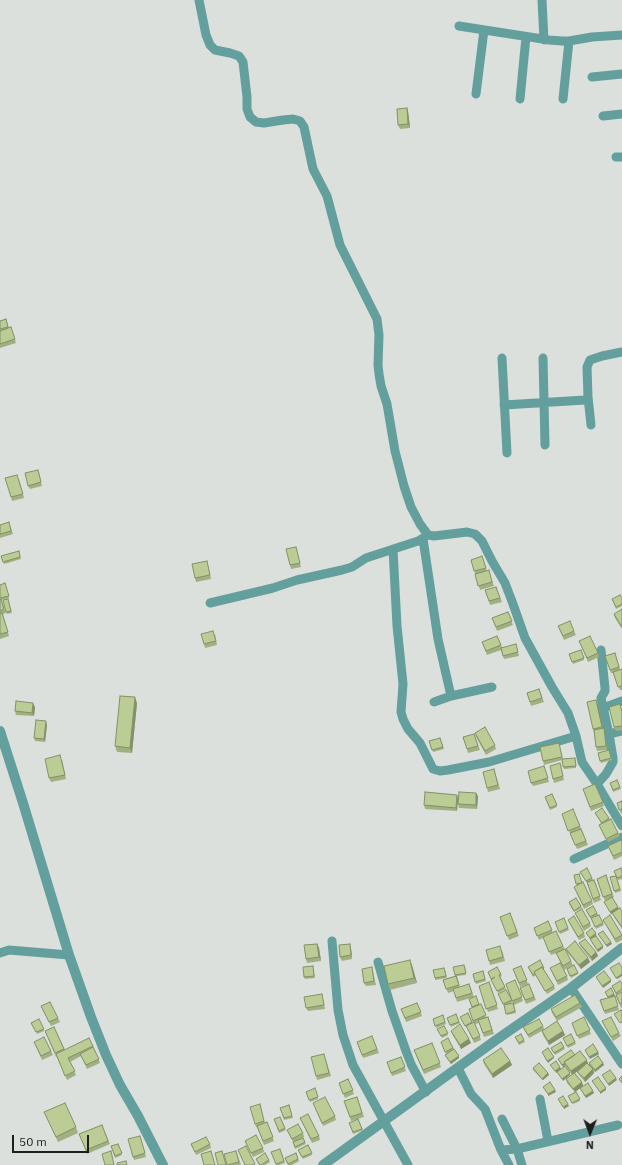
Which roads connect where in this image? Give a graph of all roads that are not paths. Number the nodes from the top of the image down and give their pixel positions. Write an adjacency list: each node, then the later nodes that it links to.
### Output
1 (199, 0): 25 (street)
2 (542, 0): 7 (street)
3 (459, 26): 4 (street)
4 (484, 30): 6 (street); 11 (street)
5 (622, 35): 8 (street)
6 (526, 37): 7 (street); 12 (street)
7 (544, 40): 8 (street)
8 (569, 41): 13 (street)
9 (622, 74): 10 (street)
10 (592, 76)
11 (476, 94)
12 (520, 99)
13 (563, 99)
14 (622, 114): 15 (street)
15 (603, 116)
16 (622, 352): 19 (street)
17 (502, 358): 21 (street)
18 (543, 358): 20 (street)
19 (588, 397): 20 (street); 22 (street)
20 (543, 402): 21 (street); 23 (street)
21 (504, 405): 24 (street)
22 (590, 425)
23 (545, 445)
24 (507, 453)
25 (426, 537): 26 (street); 30 (street); 37 (street)
26 (393, 549): 27 (street); 37 (street)
27 (210, 603)
28 (601, 650): 33 (street)
29 (492, 687): 30 (street)
30 (451, 696): 32 (street)
31 (622, 701): 33 (street)
32 (434, 702)
33 (603, 708): 36 (street)
34 (0, 731): 45 (street)
35 (622, 731): 36 (street)
36 (609, 734): 38 (street)
37 (576, 736): 38 (street)
38 (597, 784): 39 (street)
39 (622, 826)
40 (622, 837): 41 (street)
41 (574, 859)
42 (332, 941): 53 (street)
43 (622, 948): 47 (street)
44 (0, 953): 45 (street)
45 (70, 955): 58 (street)
46 (378, 962): 50 (street)
47 (571, 988): 48 (street); 49 (street)
48 (622, 1064)
49 (458, 1068): 50 (street); 57 (street)
50 (426, 1092): 53 (street)
51 (540, 1099): 55 (street)
52 (502, 1119): 56 (street)
53 (384, 1121): 59 (street); 60 (street)
54 (618, 1125): 55 (street)
55 (548, 1141): 56 (street)
56 (517, 1148): 57 (street); 62 (street)
57 (501, 1150): 61 (street)
58 (163, 1165)
59 (323, 1165)
60 (408, 1165)
61 (509, 1165)
62 (522, 1165)

